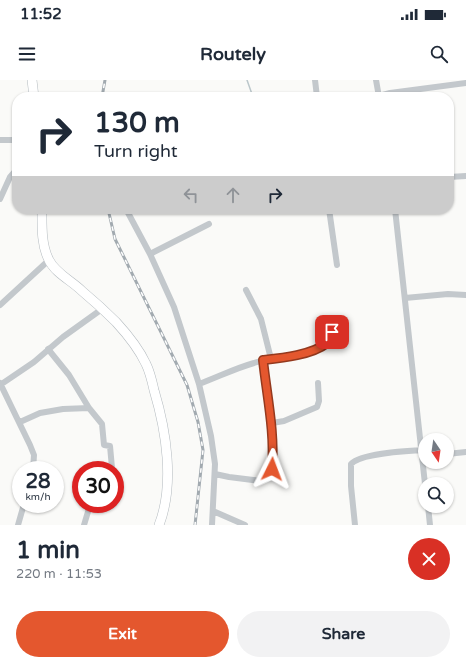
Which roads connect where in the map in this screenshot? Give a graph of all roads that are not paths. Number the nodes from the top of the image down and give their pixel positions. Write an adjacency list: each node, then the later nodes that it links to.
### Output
1 (32, 80): 5 (street)
2 (315, 80): 6 (street)
3 (376, 80): 7 (street)
4 (466, 83): 8 (street)
5 (33, 92)
6 (316, 92)
7 (378, 92)
8 (398, 92)
9 (0, 140): 10 (street)
10 (12, 140)
11 (12, 175): 14 (street)
12 (466, 176): 13 (street)
13 (454, 177)
14 (1, 197)
15 (42, 214): 21 (street)
16 (129, 214): 20 (street)
17 (330, 214): 22 (street)
18 (396, 214): 25 (street)
19 (209, 224): 20 (street)
20 (150, 254): 34 (street)
21 (49, 260): 26 (street); 27 (street)
22 (337, 265)
23 (246, 290): 30 (street)
24 (466, 295): 25 (street)
25 (405, 298): 38 (street)
26 (0, 305)
27 (102, 309): 29 (street); 51 (street)
28 (330, 321): 30 (street)
29 (48, 349): 33 (street); 35 (street)
30 (271, 359): 31 (street)
31 (263, 360): 34 (street); 37 (street)
32 (318, 383): 37 (street)
33 (0, 384): 36 (street)
34 (200, 384): 44 (street)
35 (89, 408): 36 (street); 43 (street)
36 (20, 422): 42 (street)
37 (272, 423): 44 (street)
38 (421, 433)
39 (466, 452): 40 (street)
40 (454, 453)
41 (418, 454): 54 (street)
42 (34, 461)
43 (111, 461)
44 (214, 474): 45 (street)
45 (213, 511): 52 (street); 53 (street)
46 (21, 513): 49 (street)
47 (88, 513): 50 (street)
48 (429, 513): 55 (street)
49 (18, 525)
50 (84, 525)
51 (159, 525)
52 (212, 525)
53 (245, 525)
54 (355, 525)
55 (430, 525)

